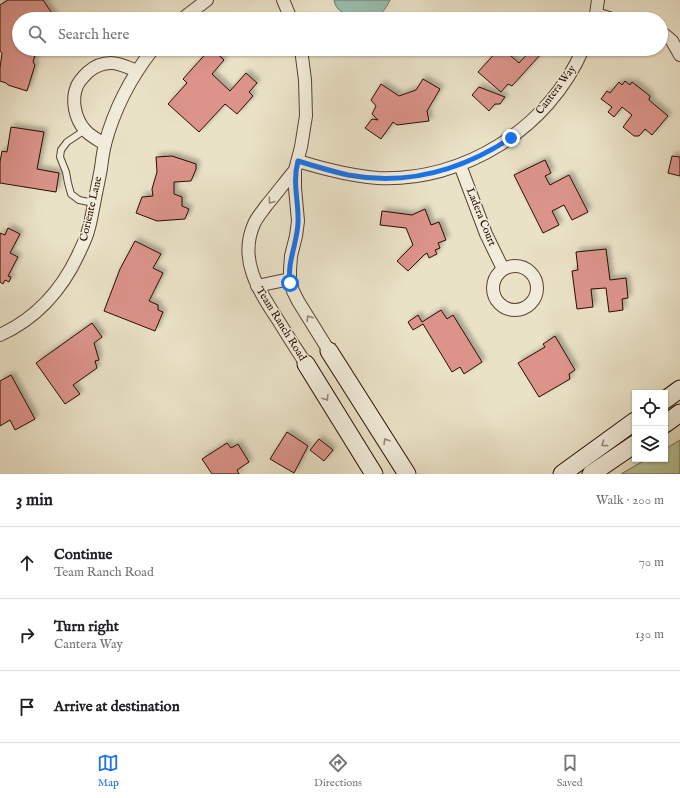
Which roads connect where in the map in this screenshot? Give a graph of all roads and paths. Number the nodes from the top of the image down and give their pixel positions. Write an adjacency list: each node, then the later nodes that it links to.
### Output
1 (207, 0): 4 (street)
2 (283, 0): 5 (street)
3 (598, 0): 6 (street)
4 (191, 12)
5 (289, 12)
6 (596, 12)
7 (668, 34): 8 (street)
8 (680, 34)
9 (668, 38): 10 (street)
10 (680, 55)
11 (147, 56): 14 (street, Coriente Lane)
12 (302, 56): 18 (street, Team Ranch Road)
13 (580, 56): 17 (street, Cantera Way)
14 (137, 71): 15 (street); 16 (street, Coriente Lane)
15 (85, 130): 16 (street); 19 (lane)
16 (105, 144): 19 (street, Coriente Lane)
17 (460, 165): 18 (street, Cantera Way); 20 (street, Ladera Court)
18 (297, 166): 21 (street, Team Ranch Road); 22 (street, Team Ranch Road, one-way to 22)
19 (94, 203): 23 (street, Coriente Lane)
20 (503, 269)
21 (290, 278): 22 (street); 24 (street, Team Ranch Road, one-way to 21)
22 (257, 286): 25 (street, Team Ranch Road)
23 (0, 335)
24 (329, 351): 33 (street, Team Ranch Road, one-way to 24)
25 (306, 364): 32 (street, Team Ranch Road, one-way to 32)
26 (680, 389): 27 (street)
27 (668, 398)
28 (680, 413): 29 (street)
29 (668, 422)
30 (632, 423): 34 (street, one-way to 34)
31 (632, 446): 35 (street)
32 (374, 474)
33 (407, 474)
34 (562, 474)
35 (591, 474)

